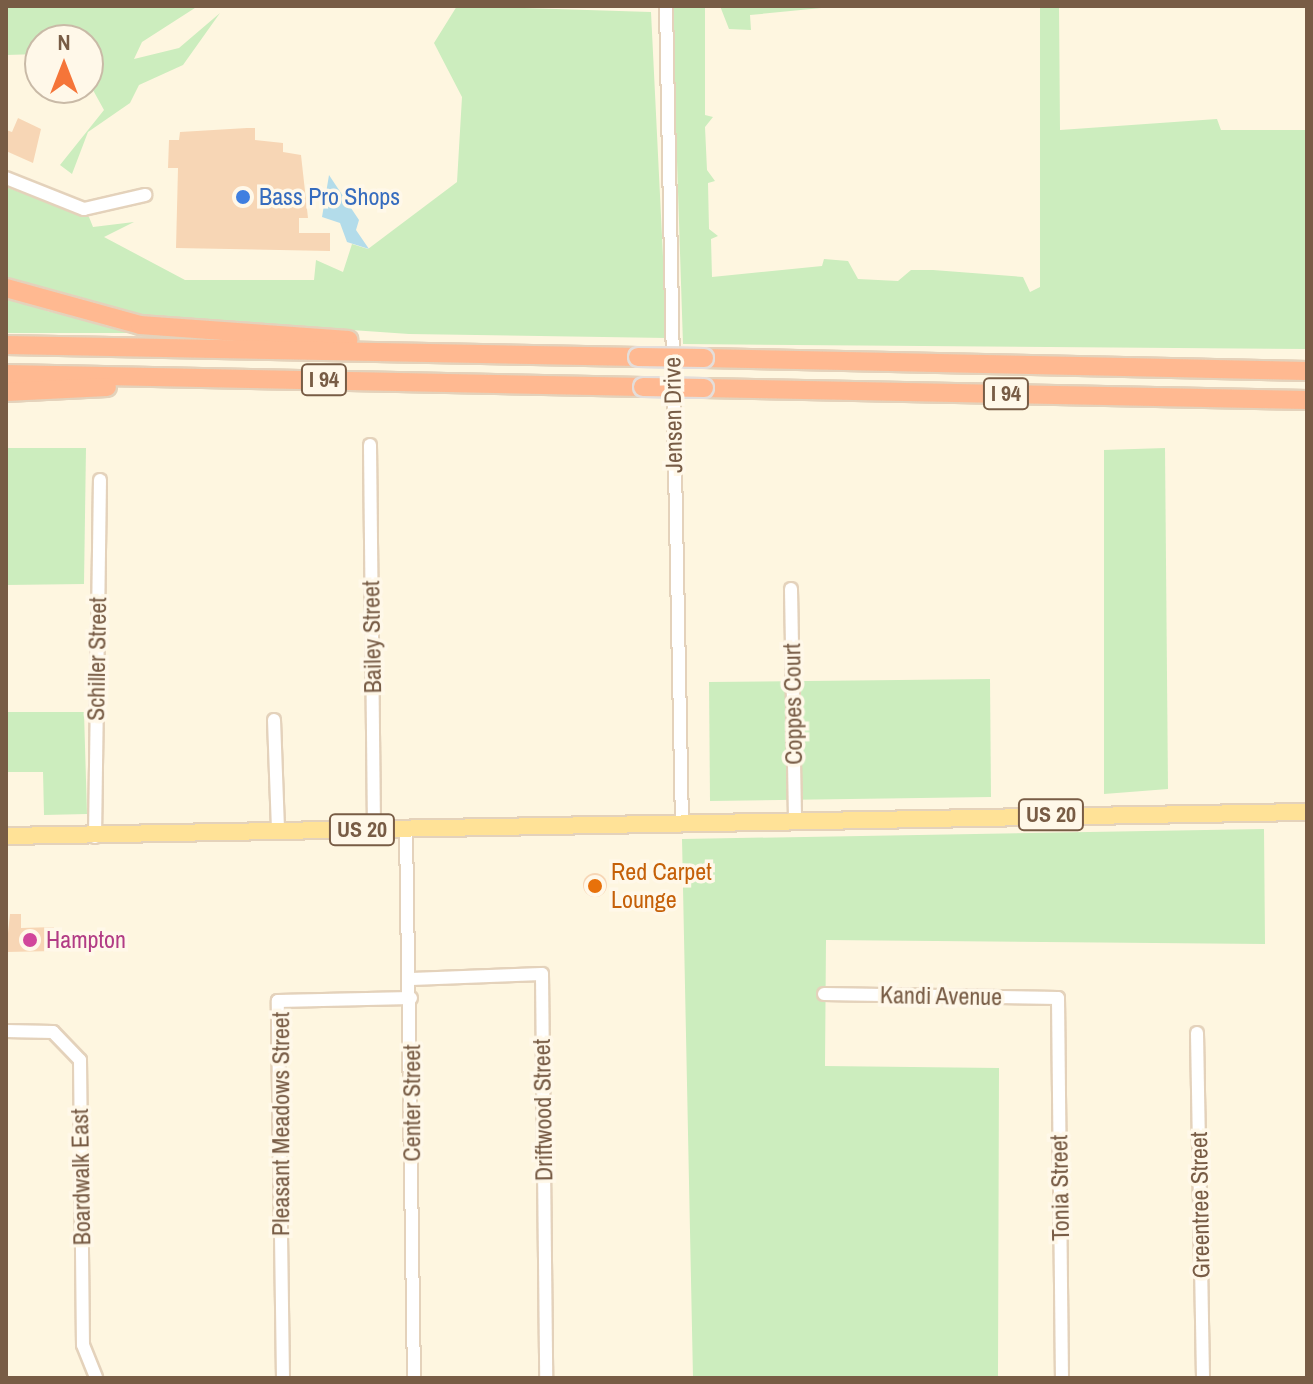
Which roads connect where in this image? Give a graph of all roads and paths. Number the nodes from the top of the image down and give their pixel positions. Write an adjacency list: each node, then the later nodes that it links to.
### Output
1 (666, 6): 18 (street, Jensen Drive)
2 (6, 178): 3 (street)
3 (145, 195)
4 (6, 288): 6 (highway)
5 (6, 345): 6 (highway, I 94)
6 (614, 357): 7 (highway, I 94, bridge)
7 (1307, 371)
8 (6, 374): 9 (highway, I 94)
9 (299, 379): 10 (highway); 11 (highway, I 94, bridge)
10 (6, 392)
11 (1307, 400)
12 (370, 445): 20 (street, Bailey Street)
13 (100, 480): 23 (street, Schiller Street)
14 (791, 589): 17 (street, Coppes Court)
15 (274, 720): 21 (street)
16 (1307, 812): 17 (main road, US 20)
17 (795, 820): 18 (main road, US 20)
18 (682, 823): 19 (main road, US 20)
19 (406, 828): 20 (main road, US 20); 25 (street, Center Street)
20 (374, 829): 21 (main road, US 20)
21 (278, 831): 23 (main road, US 20)
22 (6, 836): 23 (main road, US 20)
23 (88, 837): 24 (main road, US 20)
24 (6, 846)
25 (411, 979): 27 (street, Center Street); 34 (street, Driftwood Street)
26 (824, 994): 28 (street, Kandi Avenue)
27 (411, 998): 32 (street, Pleasant Meadows Street); 33 (street, Center Street)
28 (1058, 998): 35 (street, Tonia Street)
29 (6, 1031): 31 (street, Boardwalk East)
30 (1197, 1033): 36 (street, Greentree Street)
31 (96, 1378)
32 (283, 1378)
33 (414, 1378)
34 (546, 1378)
35 (1062, 1378)
36 (1203, 1378)

